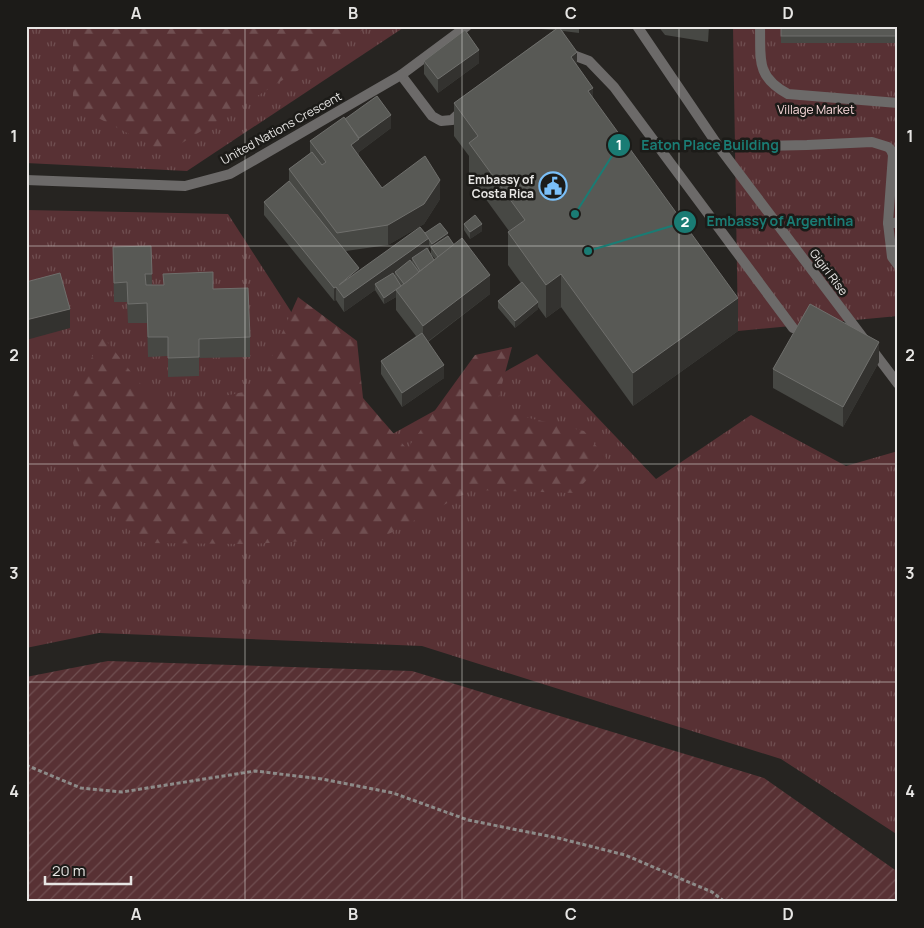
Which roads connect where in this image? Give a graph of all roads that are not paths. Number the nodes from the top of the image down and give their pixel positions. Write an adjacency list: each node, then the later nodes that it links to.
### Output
1 (467, 26): 5 (street, United Nations Crescent)
2 (637, 26): 8 (street, Gigiri Rise)
3 (760, 26): 6 (street)
4 (559, 50): 12 (street)
5 (401, 75): 7 (street); 9 (street, United Nations Crescent)
6 (898, 103)
7 (471, 104)
8 (719, 147): 10 (street); 13 (street, Gigiri Rise)
9 (26, 180)
10 (893, 223): 11 (street)
11 (898, 265)
12 (793, 328)
13 (898, 384)

